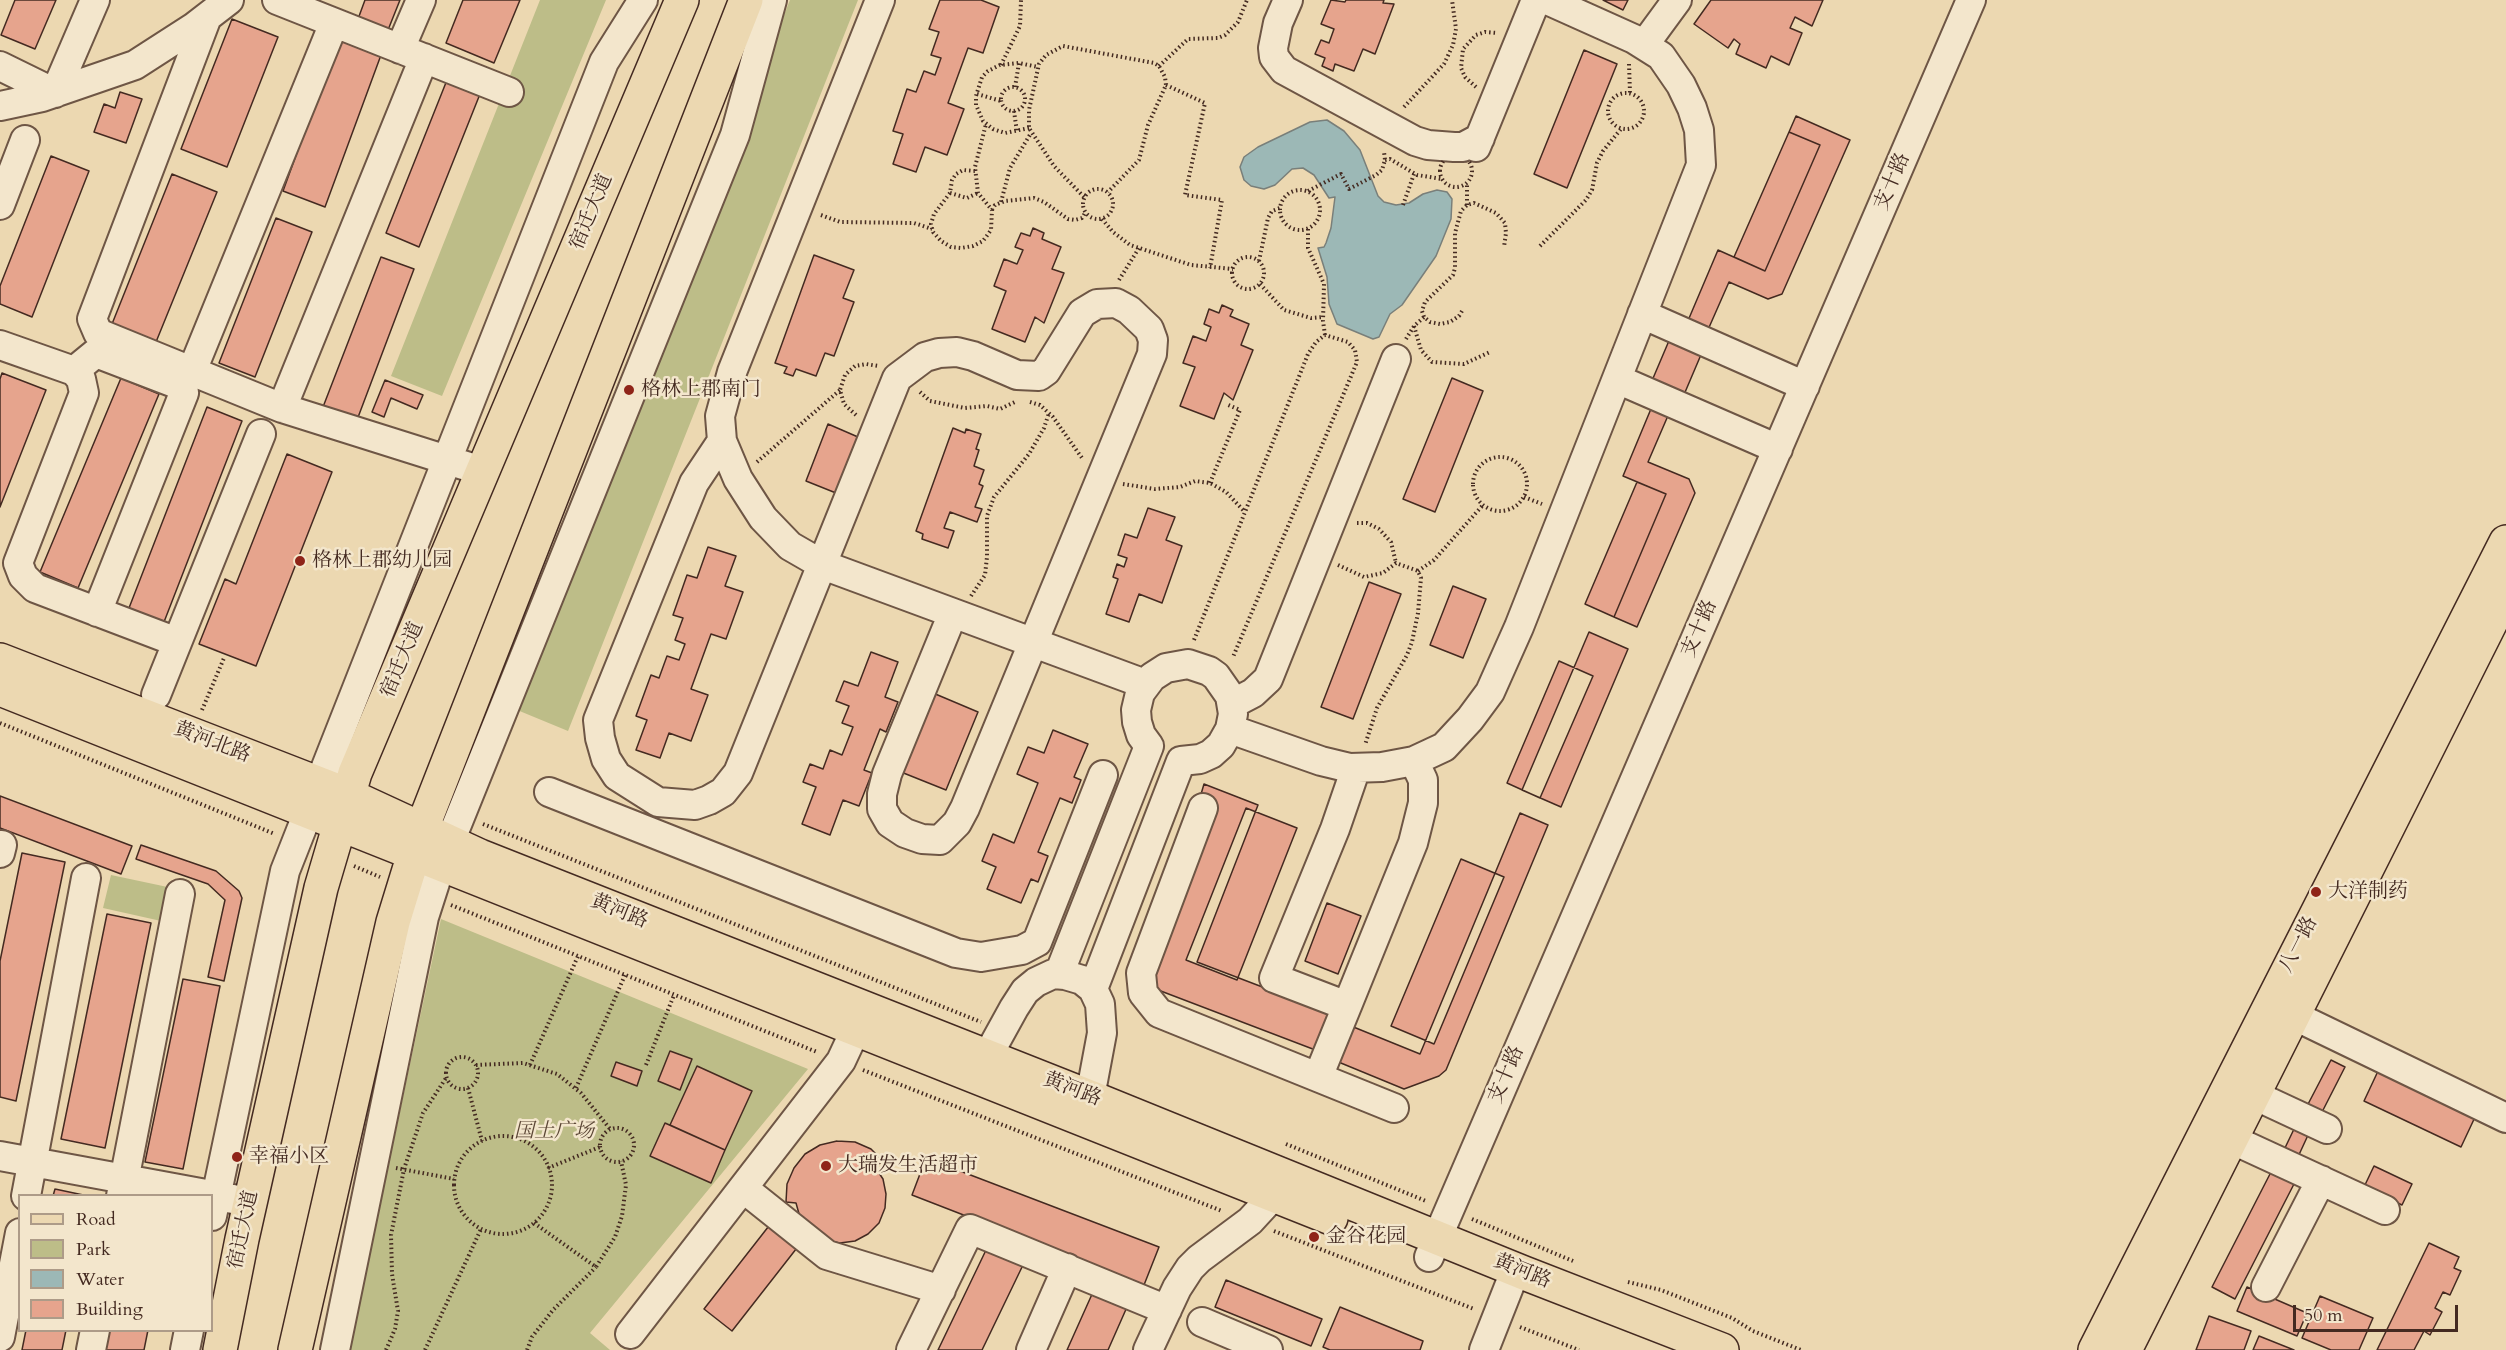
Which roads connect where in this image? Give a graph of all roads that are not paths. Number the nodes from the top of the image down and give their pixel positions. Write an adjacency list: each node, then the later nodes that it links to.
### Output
1 (95, 0): 21 (street)
2 (229, 0): 15 (street)
3 (278, 0): 16 (street)
4 (420, 0): 18 (street)
5 (643, 0): 36 (street)
6 (682, 0): 37 (main road, 宿迁大道)
7 (746, 0): 57 (main road)
8 (772, 0): 57 (street)
9 (880, 0): 34 (street)
10 (1288, 0): 11 (street)
11 (1536, 0)
12 (1547, 0): 17 (street)
13 (1677, 0): 17 (street)
14 (1971, 0): 31 (street, 支十路)
15 (207, 18): 21 (street); 29 (street)
16 (334, 23): 18 (street); 29 (street)
17 (1644, 45): 25 (street)
18 (412, 54): 20 (street); 32 (street)
19 (0, 66): 21 (street)
20 (509, 92)
21 (55, 93): 22 (street)
22 (0, 106)
23 (25, 140): 24 (street)
24 (0, 205)
25 (1642, 314): 30 (street); 31 (street)
26 (0, 345): 28 (street)
27 (1396, 359): 49 (street)
28 (74, 371): 41 (street); 41 (street)
29 (192, 371): 32 (street)
30 (1617, 379): 35 (street); 50 (street)
31 (1805, 386): 35 (street, 支十路)
32 (282, 408): 36 (street)
33 (261, 434): 43 (street)
34 (722, 441): 39 (street); 39 (street)
35 (1778, 449): 88 (street, 支十路)
36 (446, 459): 37 (street); 54 (street)
37 (482, 471): 55 (main road, 宿迁大道)
38 (2506, 542): 66 (main road, 八一路)
39 (823, 565): 42 (street); 44 (street)
40 (2506, 592): 66 (main road, 八一路)
41 (96, 612): 43 (street)
42 (953, 613): 44 (street); 44 (street)
43 (177, 642): 48 (street)
44 (1033, 643): 46 (street)
45 (0, 660): 54 (main road, 黄河北路)
46 (1145, 684): 49 (street); 62 (street)
47 (0, 689): 54 (main road, 黄河北路)
48 (156, 694)
49 (1228, 705): 51 (street); 64 (street)
50 (1414, 761): 51 (street); 65 (street)
51 (1356, 768): 65 (street)
52 (1103, 775): 61 (street)
53 (549, 792): 61 (street)
54 (313, 797): 55 (main road, 黄河北路); 85 (street)
55 (344, 808): 57 (main road, 黄河北路); 84 (main road, 宿迁大道)
56 (1203, 808): 63 (street)
57 (431, 848): 59 (main road); 67 (main road, 黄河路); 68 (main road, 黄河路)
58 (86, 878): 77 (street)
59 (417, 892): 102 (main road); 103 (street)
60 (180, 894): 79 (street)
61 (998, 955): 62 (street)
62 (1047, 978): 64 (street); 68 (street)
63 (1143, 993): 64 (street); 69 (street)
64 (1096, 997): 71 (street)
65 (1347, 1006): 69 (street)
66 (2282, 1010): 70 (main road, 八一路); 73 (street); 111 (main road, 八一路)
67 (855, 1031): 80 (street); 83 (main road, 黄河路)
68 (987, 1057): 71 (main road, 黄河路)
69 (1318, 1077): 72 (street)
70 (2254, 1095): 74 (street); 75 (main road, 八一路)
71 (1090, 1096): 88 (main road, 黄河路)
72 (1394, 1108)
73 (2506, 1118)
74 (2327, 1129)
75 (2231, 1139): 78 (street); 112 (main road, 八一路)
76 (0, 1156): 77 (street)
77 (33, 1162): 79 (street); 81 (street)
78 (2321, 1180): 86 (street); 90 (street)
79 (123, 1187): 82 (street)
80 (743, 1188): 91 (street); 97 (street)
81 (26, 1194)
82 (157, 1194)
83 (1273, 1196): 88 (main road, 黄河路); 93 (street)
84 (250, 1202): 85 (street); 101 (main road, 宿迁大道)
85 (214, 1206)
86 (2385, 1210)
87 (18, 1243): 98 (street)
88 (1433, 1247): 92 (main road, 黄河路)
89 (1067, 1268): 91 (street); 93 (street); 105 (street)
90 (2266, 1287)
91 (940, 1290): 104 (street)
92 (1507, 1292): 108 (street); 109 (main road, 黄河路); 110 (main road, 黄河路)
93 (1167, 1310): 106 (street)
94 (1202, 1322): 107 (street)
95 (95, 1332): 99 (street)
96 (189, 1332): 100 (street)
97 (630, 1334)
98 (0, 1337)
99 (91, 1350)
100 (185, 1350)
101 (220, 1350)
102 (295, 1350)
103 (335, 1350)
104 (911, 1350)
105 (1031, 1350)
106 (1148, 1350)
107 (1268, 1350)
108 (1484, 1350)
109 (1663, 1350)
110 (1722, 1350)
111 (2095, 1350)
112 (2125, 1350)

